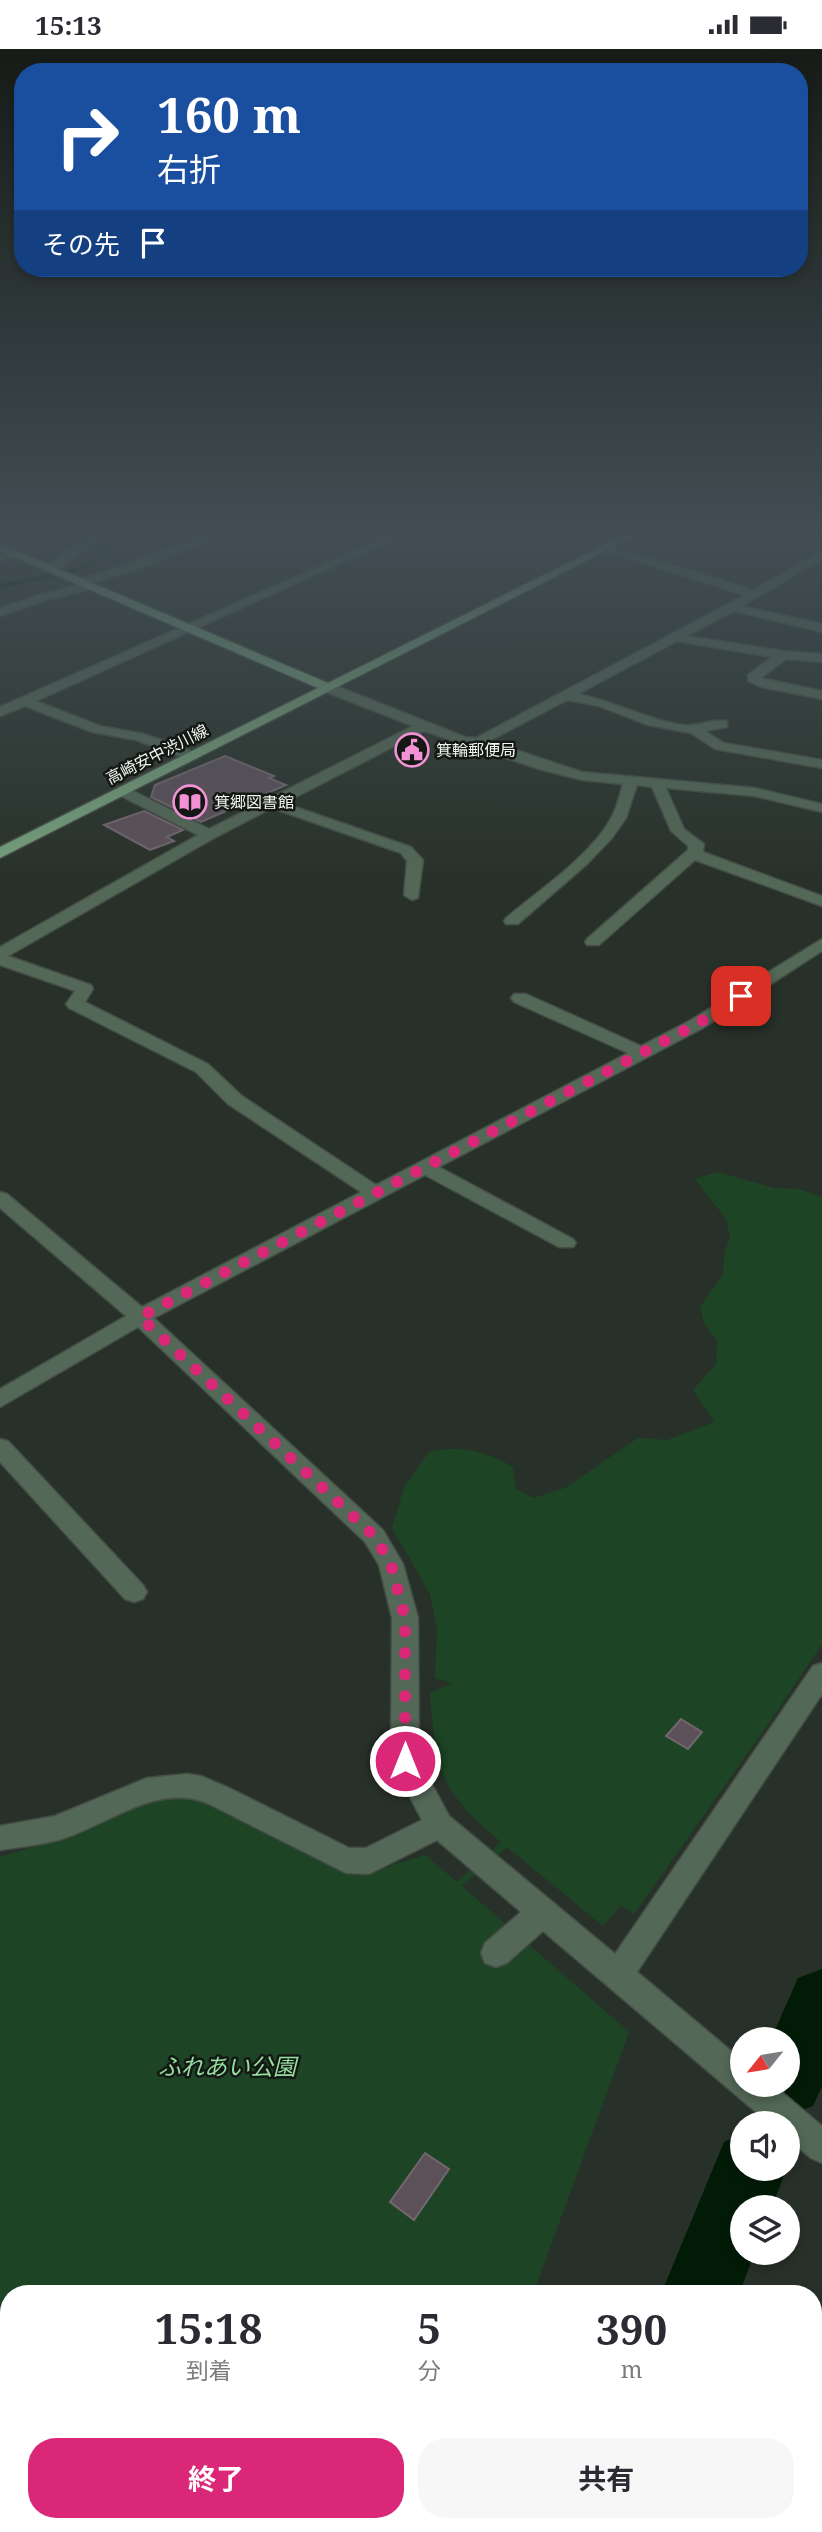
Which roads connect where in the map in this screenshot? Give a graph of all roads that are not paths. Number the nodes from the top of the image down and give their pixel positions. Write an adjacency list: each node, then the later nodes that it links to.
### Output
1 (132, 652): 12 (street)
2 (242, 652): 9 (main road)
3 (397, 652): 9 (main road, 高崎安中渋川線)
4 (645, 652): 11 (street)
5 (767, 652): 7 (street)
6 (791, 652): 7 (street)
7 (786, 655): 8 (street); 10 (street)
8 (822, 658)
9 (326, 687): 15 (street); 19 (main road, 高崎安中渋川線)
10 (822, 695)
11 (568, 696): 16 (street); 17 (street)
12 (24, 701): 13 (street); 19 (street)
13 (0, 712)
14 (722, 724): 16 (street)
15 (423, 726): 17 (street); 25 (street)
16 (693, 729): 20 (street)
17 (478, 742): 22 (street)
18 (822, 745): 20 (street)
19 (192, 756): 24 (main road, 高崎安中渋川線)
20 (801, 759): 21 (street)
21 (822, 764)
22 (631, 782): 23 (street); 32 (street)
23 (658, 785): 26 (street); 29 (street)
24 (122, 791): 27 (street); 28 (main road, 高崎安中渋川線)
25 (271, 803): 27 (street); 30 (street)
26 (822, 809)
27 (209, 835): 35 (street)
28 (0, 853)
29 (693, 854): 31 (street); 33 (street)
30 (412, 895)
31 (822, 901)
32 (512, 921)
33 (593, 942)
34 (822, 944): 37 (street)
35 (0, 957): 39 (street)
36 (520, 998): 37 (street)
37 (642, 1053): 38 (street)
38 (426, 1168): 39 (street); 41 (street)
39 (377, 1194): 42 (street)
40 (0, 1198): 42 (street)
41 (565, 1243)
42 (140, 1317): 43 (street); 47 (street)
43 (0, 1399)
44 (0, 1447): 45 (street)
45 (134, 1592)
46 (822, 1673): 51 (street)
47 (439, 1825): 48 (street); 49 (street)
48 (0, 1838)
49 (542, 1913): 50 (street); 51 (street)
50 (496, 1953)
51 (626, 1983): 52 (street)
52 (730, 2070)
53 (762, 2097): 54 (street)
54 (822, 2147)

